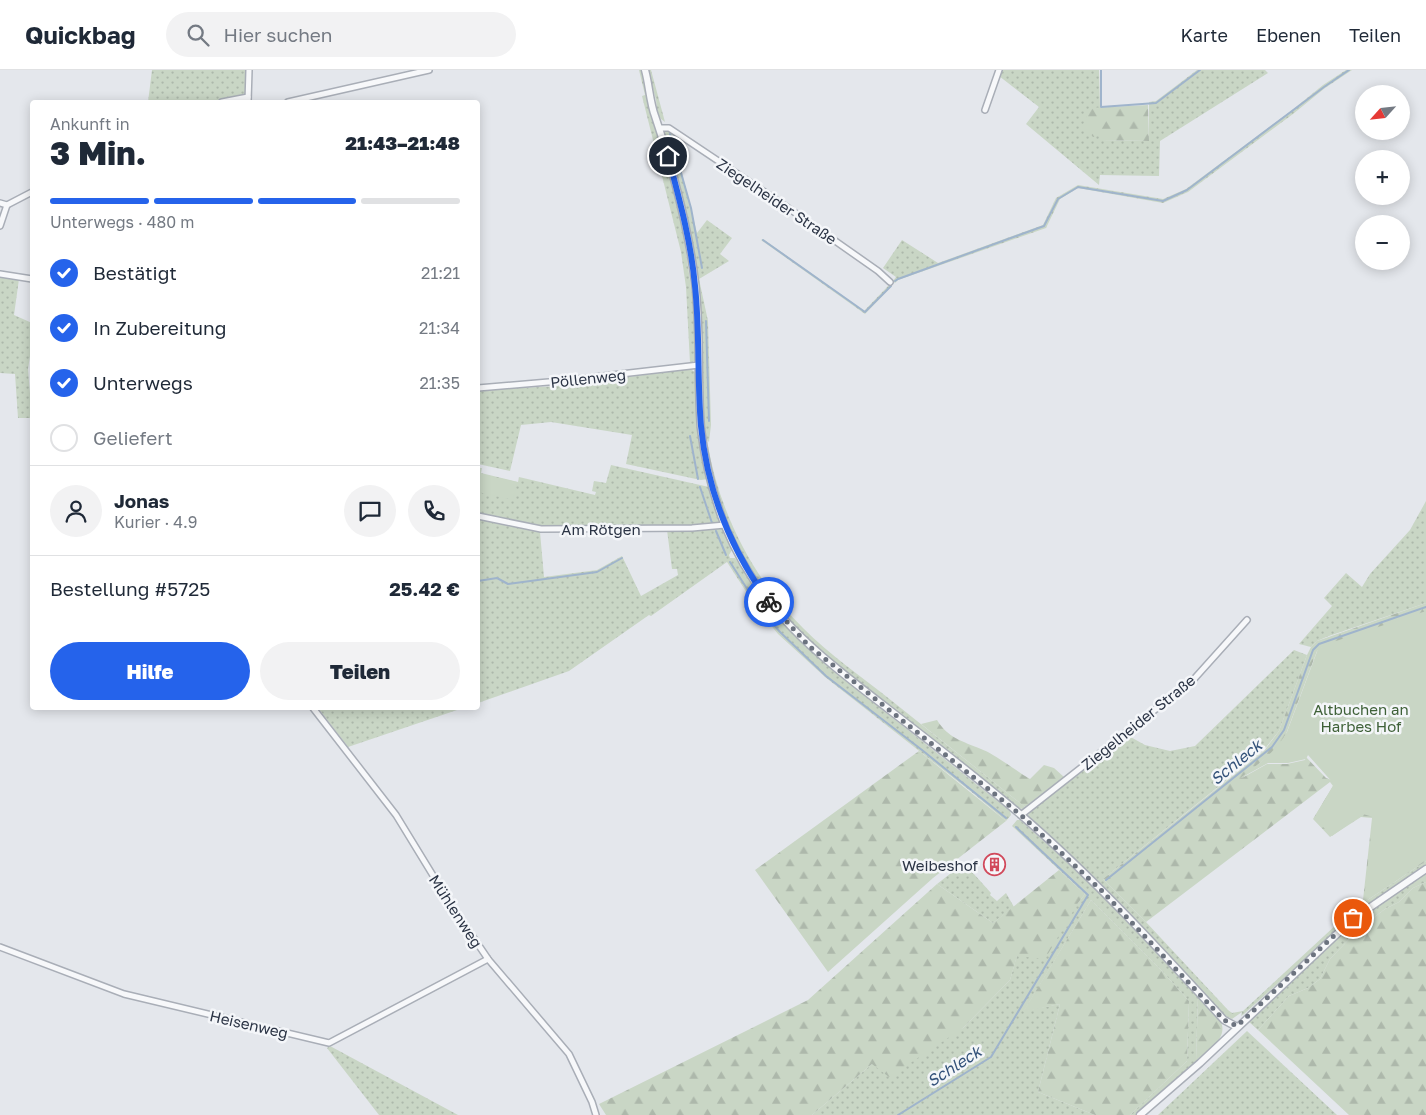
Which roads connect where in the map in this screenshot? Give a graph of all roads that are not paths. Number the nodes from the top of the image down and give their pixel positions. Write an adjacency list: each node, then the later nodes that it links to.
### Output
1 (249, 70): 5 (street)
2 (429, 70): 6 (street)
3 (645, 70): 8 (street)
4 (999, 70): 7 (street)
5 (248, 100)
6 (297, 100)
7 (985, 110)
8 (660, 128): 15 (street, Ziegelheider Straße); 16 (street)
9 (30, 193): 11 (street)
10 (0, 203): 11 (street)
11 (7, 205): 12 (street)
12 (0, 226)
13 (0, 274): 14 (street)
14 (30, 279)
15 (890, 282)
16 (699, 365): 17 (street, Pöllenweg); 19 (street)
17 (480, 388)
18 (480, 516): 19 (street, Am Rötgen)
19 (725, 525): 22 (street)
20 (1247, 620): 22 (street, Ziegelheider Straße)
21 (316, 710): 25 (street, Mühlenweg)
22 (1021, 815): 26 (street)
23 (1426, 869): 26 (street)
24 (0, 947): 25 (street, Heisenweg)
25 (488, 959): 27 (street, Mühlenweg)
26 (1237, 1026): 28 (street)
27 (596, 1115)
28 (1140, 1115)

